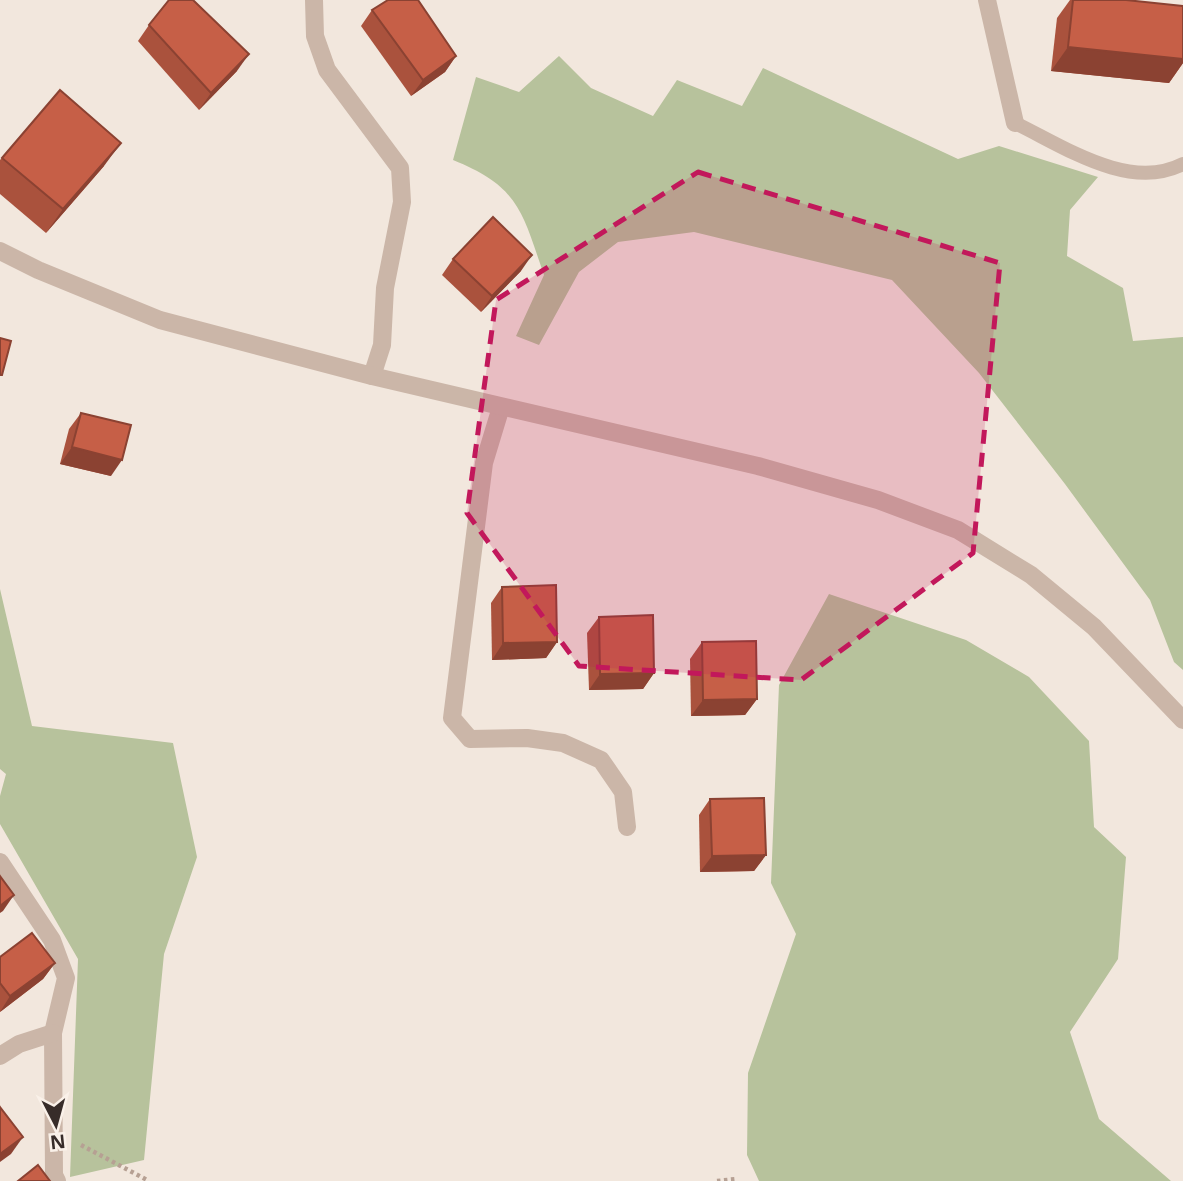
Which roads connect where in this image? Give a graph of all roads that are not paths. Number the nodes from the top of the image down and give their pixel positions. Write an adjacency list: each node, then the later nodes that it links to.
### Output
1 (314, 0): 6 (street)
2 (987, 0): 3 (street)
3 (1015, 123): 4 (lane)
4 (1183, 164)
5 (0, 251): 6 (street)
6 (372, 376): 7 (street)
7 (501, 407): 8 (street); 9 (street)
8 (1183, 720)
9 (627, 827)
10 (0, 862): 11 (street)
11 (53, 1033): 12 (street); 13 (street)
12 (0, 1056)
13 (57, 1181)

